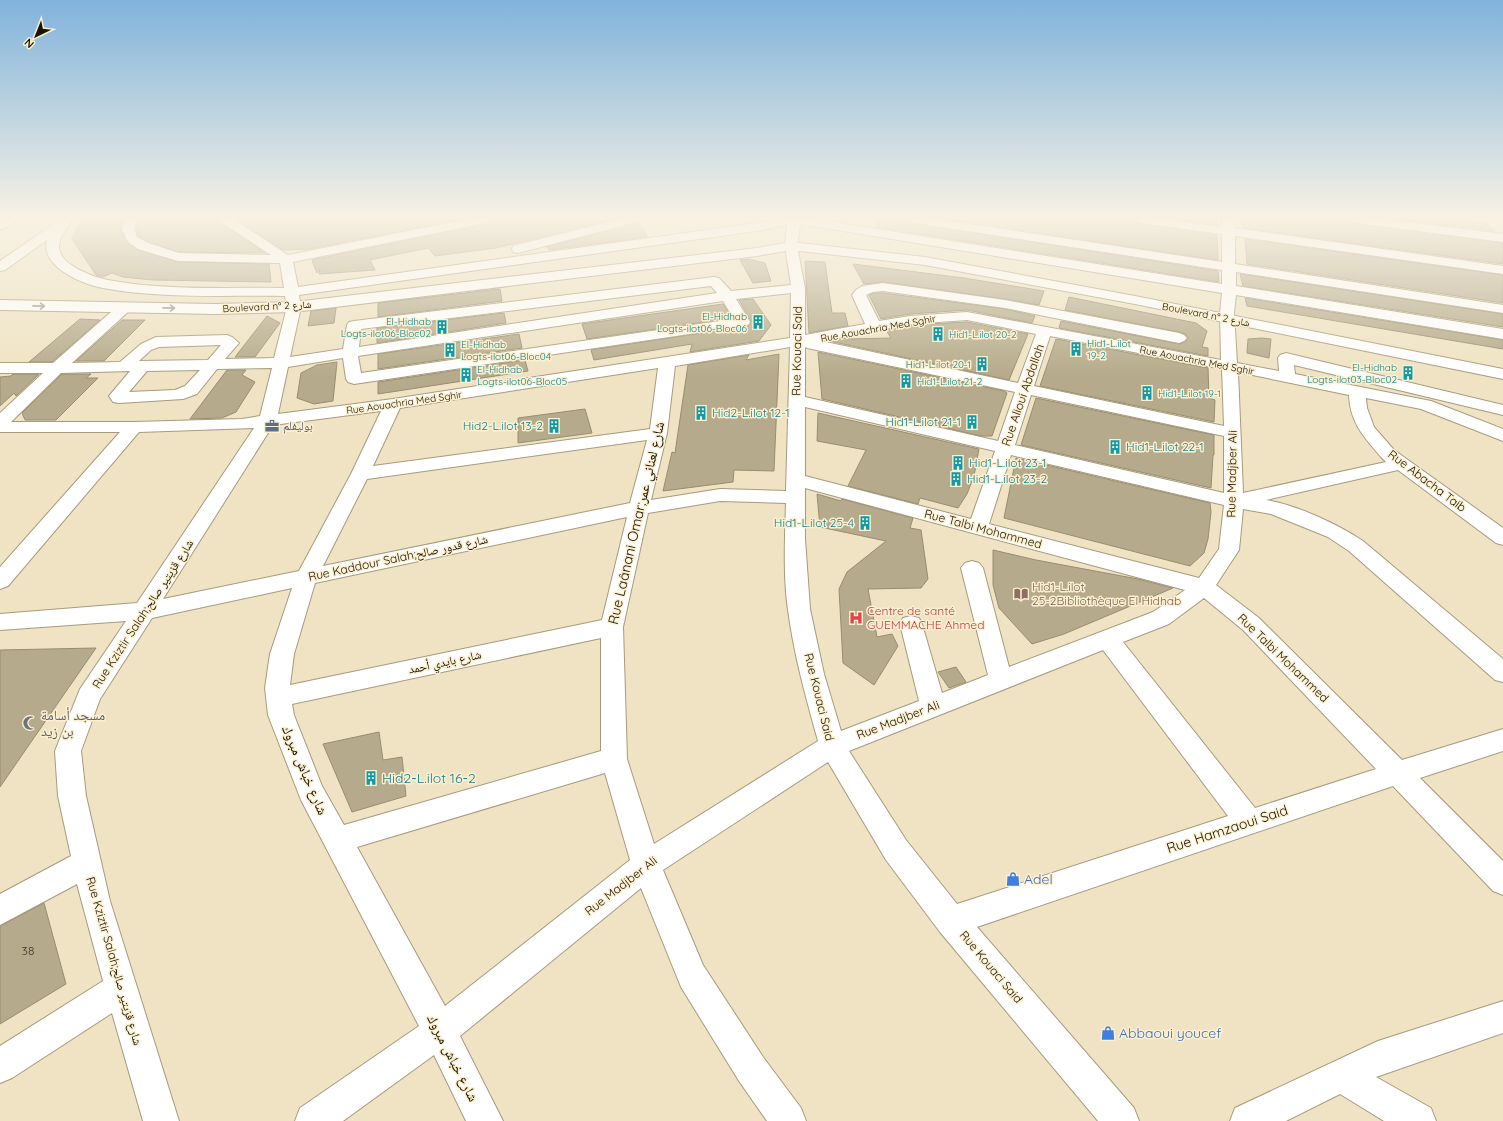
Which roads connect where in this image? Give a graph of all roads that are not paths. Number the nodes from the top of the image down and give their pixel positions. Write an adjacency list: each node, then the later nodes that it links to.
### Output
1 (71, 271): 16 (street)
2 (288, 271): 16 (street)
3 (432, 271): 11 (street)
4 (444, 271): 11 (street)
5 (546, 271): 16 (main road, Boulevard n° شارع 2)
6 (796, 271): 12 (street, Rue Kouaci Said)
7 (982, 271): 15 (main road, Boulevard n° شارع 2)
8 (1085, 271): 15 (street)
9 (1125, 271): 15 (street)
10 (1228, 271): 15 (street, Rue Madjber Ali)
11 (418, 275): 16 (street)
12 (798, 288): 14 (street); 24 (street, Rue Kouaci Said)
13 (0, 294): 16 (main road, Boulevard n° شارع 2)
14 (727, 296): 25 (street); 25 (street); 25 (street)
15 (1228, 297): 19 (street); 22 (street); 29 (main road, Boulevard n° شارع 2); 30 (street, Rue Madjber Ali); 35 (main road, Boulevard n° شارع 2)
16 (293, 298): 18 (main road, Boulevard n° شارع 2, one-way to 16); 27 (street, Rue Kziztir Salah;شارع قزيتير صالح)
17 (0, 305): 18 (main road, Boulevard n° شارع 2, one-way to 18)
18 (124, 308): 34 (street)
19 (1503, 309)
20 (874, 327): 21 (street, Rue Aouachria Med Sghir); 23 (street); 24 (street, Rue Aouachria Med Sghir)
21 (1044, 331): 30 (street, Rue Aouachria Med Sghir); 37 (street, Rue Alioui Abdallah)
22 (1503, 334)
23 (1179, 338)
24 (798, 341): 26 (street, Rue Aouachria Med Sghir); 37 (street); 39 (street, Rue Kouaci Said)
25 (350, 353): 27 (street)
26 (667, 362): 40 (street, Rue Aouachria Med Sghir); 48 (street, Rue Laânani Omar;شارع لعناني عمر)
27 (281, 363): 28 (street); 43 (street, Rue Kziztir Salah;شارع قزيتير صالح)
28 (214, 364): 31 (street); 32 (street); 32 (street)
29 (1503, 365)
30 (1230, 366): 36 (street, Rue Aouachria Med Sghir); 49 (street, Rue Madjber Ali)
31 (124, 367): 32 (street); 34 (street)
32 (142, 367)
33 (0, 368): 34 (street)
34 (57, 368): 44 (street)
35 (1503, 374)
36 (1287, 377): 38 (street, Rue Aouachria Med Sghir); 41 (street)
37 (1024, 389): 49 (street); 51 (street, Rue Alioui Abdallah)
38 (1357, 391): 45 (street, Rue Aouachria Med Sghir); 52 (street, Rue Abacha Taib)
39 (796, 400): 51 (street); 54 (street, Rue Kouaci Said)
40 (393, 404): 43 (street, Rue Aouachria Med Sghir); 53 (street, شارع خباش مبروك)
41 (1503, 410)
42 (1503, 418): 45 (street)
43 (268, 420): 47 (street, Rue Aouachria Med Sghir); 63 (street, Rue Kziztir Salah;شارع قزيتير صالح)
44 (0, 423)
45 (1478, 425): 50 (street, Rue Aouachria Med Sghir)
46 (0, 427): 47 (street, Rue Aouachria Med Sghir)
47 (134, 427): 61 (street)
48 (658, 433): 53 (street); 56 (street, Rue Laânani Omar;شارع لعناني عمر)
49 (1233, 433): 55 (street, Rue Madjber Ali)
50 (1503, 436)
51 (1005, 448): 55 (street); 57 (street, Rue Alioui Abdallah)
52 (1401, 464): 55 (street); 58 (street, Rue Abacha Taib)
53 (360, 474): 60 (street, شارع خباش مبروك)
54 (796, 488): 56 (street, Rue Kaddour Salah;شارع قدور صالح); 57 (street, Rue Talbi Mohammed); 73 (street, Rue Kouaci Said)
55 (1234, 500): 62 (street, Rue Madjber Ali); 68 (street)
56 (639, 508): 60 (street, Rue Kaddour Salah;شارع قدور صالح); 66 (street, Rue Laânani Omar;شارع لعناني عمر)
57 (978, 528): 62 (street, Rue Talbi Mohammed)
58 (1503, 538)
59 (972, 568): 69 (street)
60 (306, 578): 63 (street, Rue Kaddour Salah;شارع قدور صالح); 70 (street, شارع خباش مبروك)
61 (0, 581)
62 (1204, 587): 67 (street, Rue Madjber Ali); 75 (street, Rue Talbi Mohammed)
63 (145, 611): 64 (street, Rue Kaddour Salah;شارع قدور صالح); 78 (street, Rue Kziztir Salah;شارع قزيتير صالح)
64 (0, 622)
65 (911, 624): 71 (street)
66 (612, 627): 70 (street, شارع بايدي أحمد); 74 (street, Rue Laânani Omar;شارع لعناني عمر)
67 (1107, 639): 69 (street, Rue Madjber Ali); 76 (street)
68 (1503, 673)
69 (1001, 680): 71 (street, Rue Madjber Ali)
70 (279, 697): 77 (street, شارع خباش مبروك)
71 (933, 706): 73 (street, Rue Madjber Ali)
72 (1503, 740): 75 (street, Rue Hamzaoui Said)
73 (832, 746): 79 (street, Rue Madjber Ali); 82 (street, Rue Kouaci Said)
74 (614, 760): 77 (street); 79 (street, Rue Laânani Omar;شارع لعناني عمر)
75 (1398, 773): 76 (street, Rue Hamzaoui Said); 80 (street, Rue Talbi Mohammed)
76 (1249, 822): 82 (street, Rue Hamzaoui Said)
77 (337, 840): 85 (street, شارع خباش مبروك)
78 (87, 863): 81 (street); 83 (street, Rue Kziztir Salah;شارع قزيتير صالح)
79 (646, 865): 85 (street, Rue Madjber Ali); 91 (street, Rue Laânani Omar;شارع لعناني عمر)
80 (1503, 881)
81 (0, 910)
82 (951, 921): 92 (street, Rue Kouaci Said)
83 (122, 988): 86 (street); 88 (street, Rue Kziztir Salah;شارع قزيتير صالح)
84 (1503, 1017): 87 (street)
85 (440, 1032): 89 (street, Rue Madjber Ali); 90 (street, شارع خباش مبروك)
86 (0, 1066)
87 (1342, 1076): 93 (street); 94 (street)
88 (161, 1121)
89 (313, 1121)
90 (485, 1121)
91 (788, 1121)
92 (1122, 1121)
93 (1248, 1121)
94 (1418, 1121)

